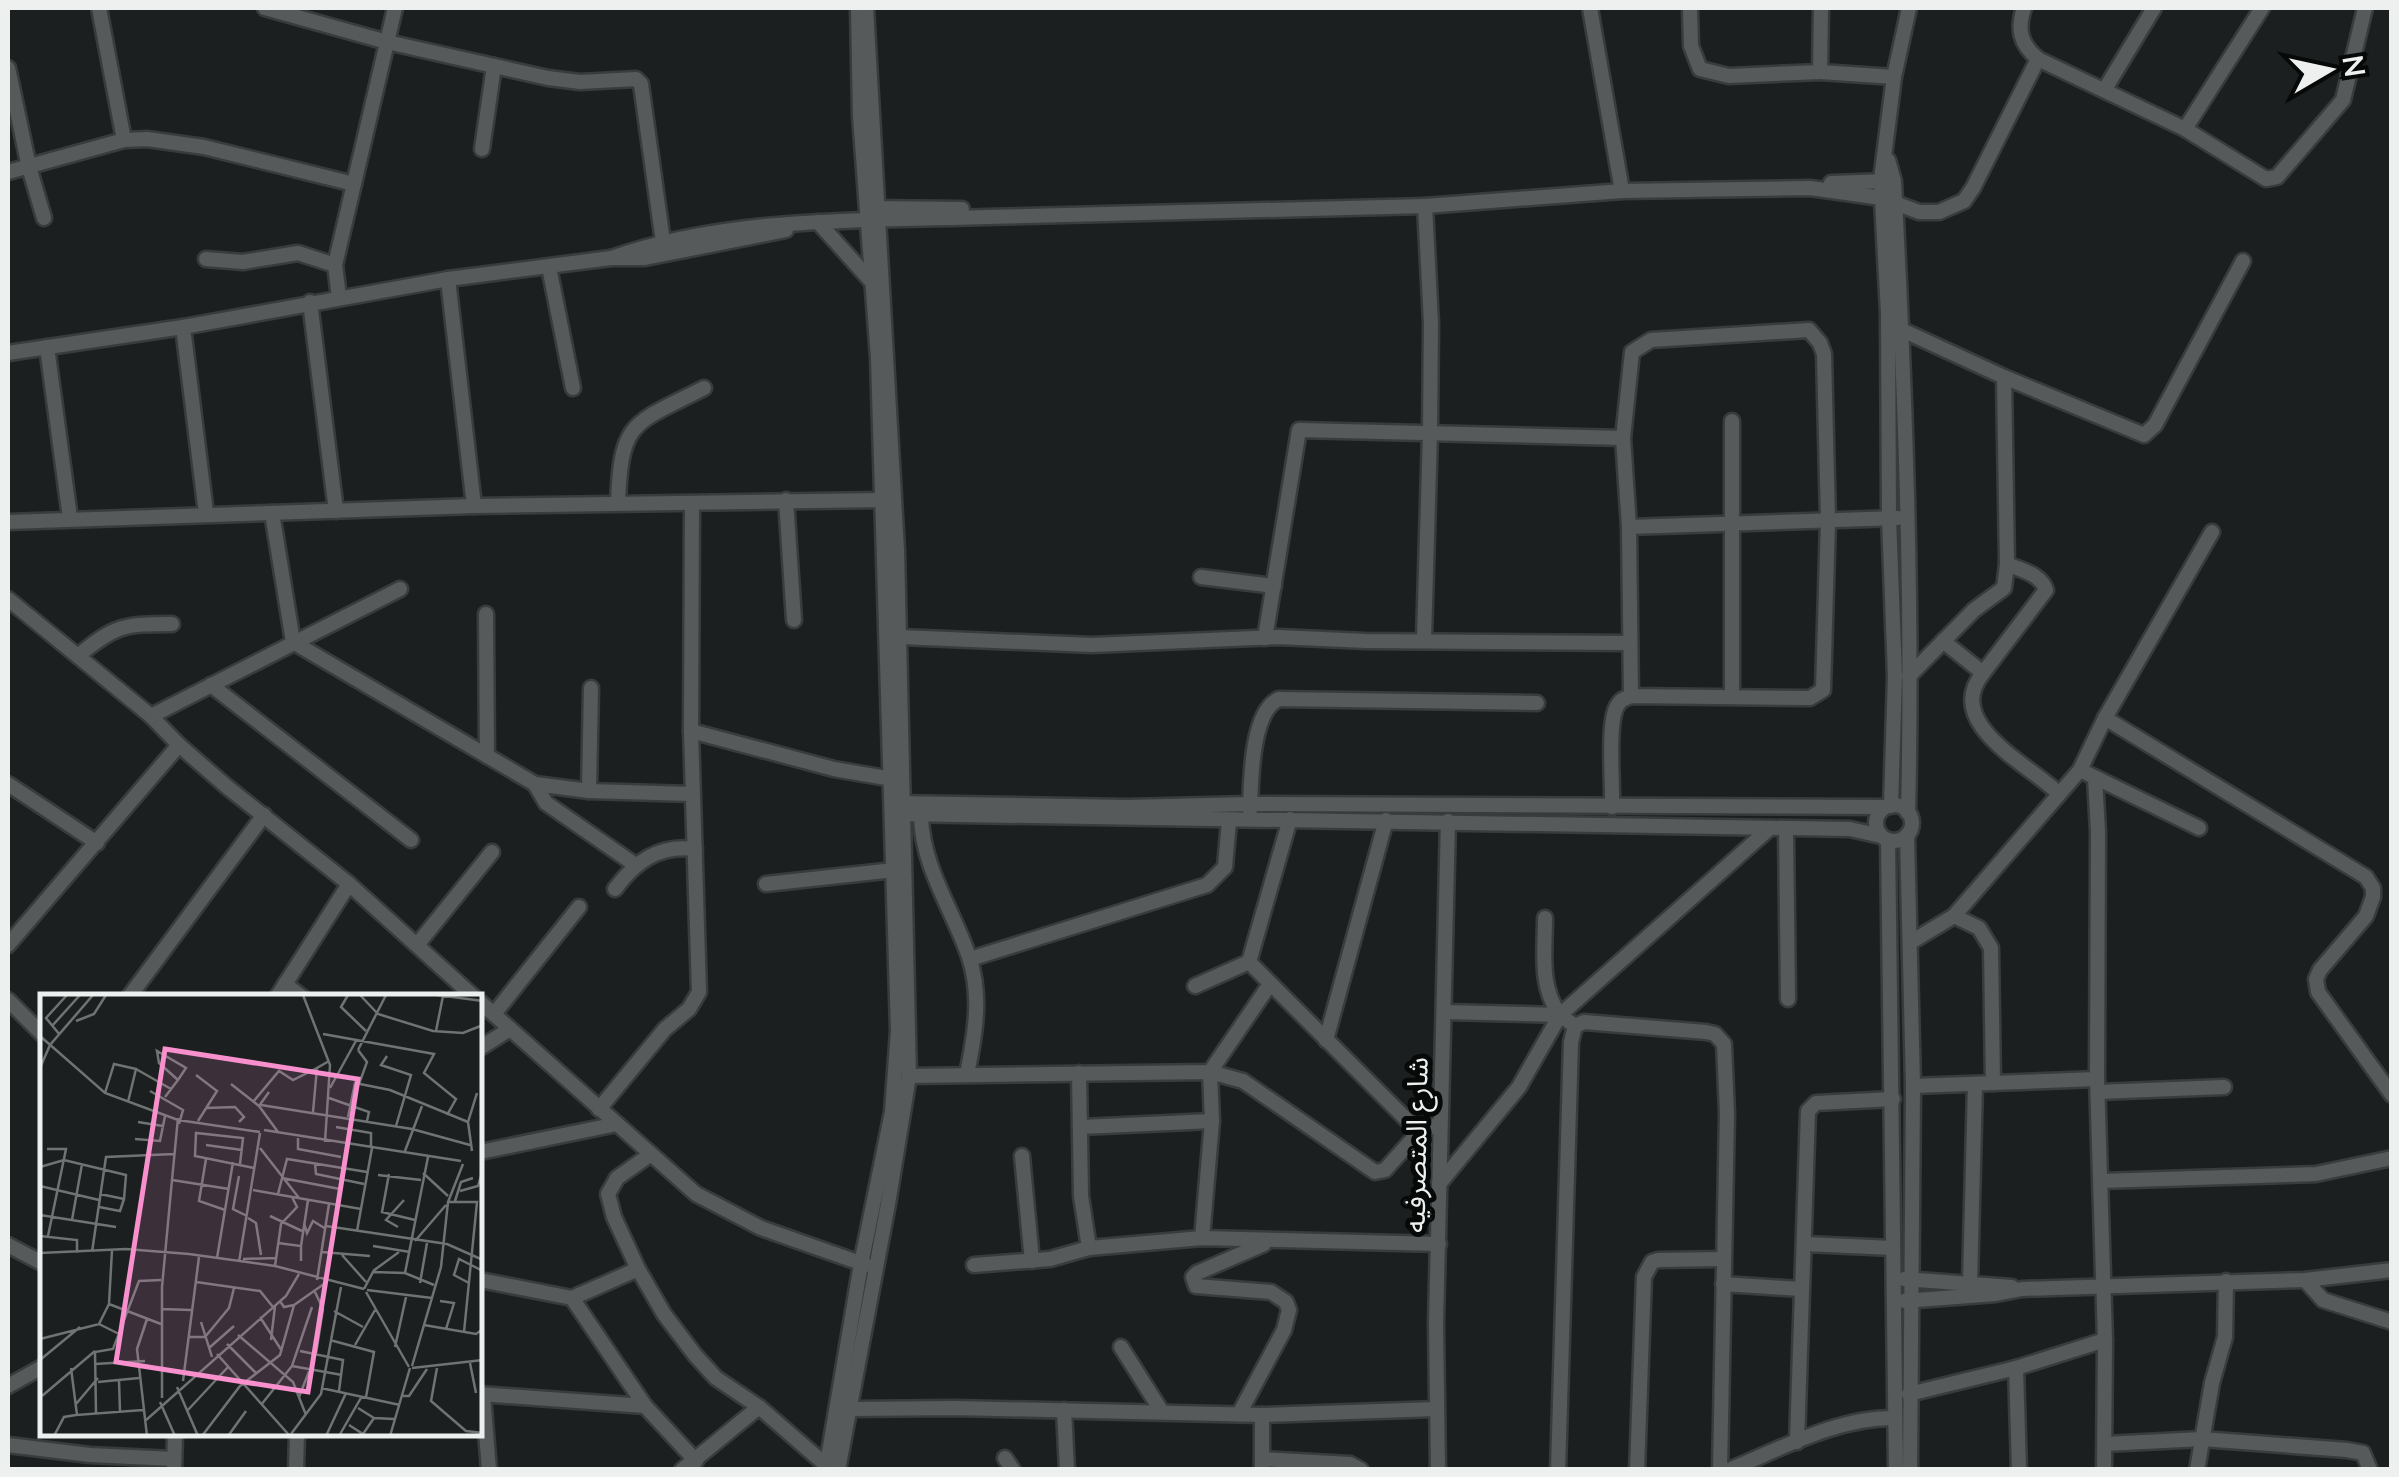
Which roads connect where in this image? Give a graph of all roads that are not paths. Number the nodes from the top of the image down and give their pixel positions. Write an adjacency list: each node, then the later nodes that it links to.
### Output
1 (99, 8): 21 (street)
2 (265, 8): 13 (street)
3 (395, 8): 13 (street)
4 (862, 8): 31 (street)
5 (1590, 8): 28 (street)
6 (1690, 8): 17 (street)
7 (1821, 8): 17 (street)
8 (1909, 8): 18 (street)
9 (2024, 8): 14 (street)
10 (2154, 8): 19 (street)
11 (2262, 8): 20 (street)
12 (2365, 8): 20 (street)
13 (387, 42): 15 (street); 26 (street)
14 (2038, 59): 19 (street); 29 (street)
15 (494, 66): 22 (street); 35 (street)
16 (8, 68): 23 (street)
17 (1820, 72): 18 (street)
18 (1894, 77): 25 (street)
19 (2105, 90): 20 (street)
20 (2184, 129)
21 (124, 140): 23 (street); 26 (street)
22 (482, 149)
23 (29, 167): 24 (street); 32 (street)
24 (8, 172)
25 (1888, 181): 27 (street); 29 (street)
26 (354, 184): 39 (street)
27 (1810, 188): 28 (street); 29 (street)
28 (1622, 191): 30 (street)
29 (1889, 200): 46 (street); 64 (street)
30 (1424, 206): 31 (street); 53 (street)
31 (872, 214): 33 (street); 42 (street); 79 (street)
32 (44, 218)
33 (818, 222): 34 (street); 42 (street)
34 (800, 224): 35 (street); 36 (street)
35 (662, 242): 36 (street)
36 (611, 258): 40 (street)
37 (206, 259): 39 (street)
38 (2244, 261): 49 (street)
39 (334, 265): 43 (street)
40 (549, 267): 41 (street); 50 (street)
41 (448, 279): 43 (street); 59 (street)
42 (873, 282): 56 (street)
43 (339, 297): 44 (street)
44 (310, 302): 45 (street); 60 (street)
45 (182, 326): 47 (street); 61 (street)
46 (1902, 330): 49 (street); 65 (street)
47 (47, 348): 48 (street); 63 (street)
48 (8, 353)
49 (2004, 377): 71 (street)
50 (574, 388)
51 (704, 388): 57 (street)
52 (1732, 421): 68 (street)
53 (1430, 433): 54 (street); 73 (street); 81 (street)
54 (1624, 438): 66 (street); 69 (street)
55 (786, 500): 56 (street); 58 (street); 77 (street)
56 (882, 500): 100 (street)
57 (618, 502): 58 (street); 59 (street)
58 (692, 503): 95 (street)
59 (474, 506): 60 (street)
60 (336, 510): 62 (street)
61 (206, 512): 62 (street); 63 (street)
62 (272, 514): 83 (street)
63 (70, 518): 67 (street)
64 (1889, 518): 65 (street); 66 (street); 107 (street)
65 (1906, 518): 87 (street)
66 (1828, 520): 68 (street); 91 (street)
67 (8, 522)
68 (1731, 523): 69 (street); 91 (street)
69 (1629, 527): 84 (street)
70 (2212, 532): 94 (street)
71 (2007, 564): 82 (street); 86 (street)
72 (1201, 577): 73 (street)
73 (1274, 586): 80 (street)
74 (400, 589): 83 (street)
75 (8, 599): 85 (street)
76 (486, 614): 97 (street)
77 (794, 620)
78 (172, 624): 85 (street)
79 (900, 638): 80 (street); 109 (street)
80 (1265, 638): 81 (street)
81 (1424, 639): 84 (street)
82 (1943, 641): 86 (street); 87 (street)
83 (293, 642): 88 (street); 97 (street)
84 (1630, 643): 90 (street)
85 (78, 656): 93 (street)
86 (1982, 673): 104 (street)
87 (1909, 676): 110 (street)
88 (212, 684): 93 (street); 123 (street)
89 (591, 688): 103 (street)
90 (1631, 696): 91 (street); 108 (street)
91 (1732, 696)
92 (1536, 703): 106 (street)
93 (151, 716): 96 (street)
94 (2105, 718): 98 (street); 165 (street)
95 (691, 731): 100 (street); 105 (street)
96 (178, 745): 111 (street); 124 (street)
97 (487, 756): 102 (street)
98 (2080, 770): 99 (street); 104 (street)
99 (2095, 778): 119 (street); 163 (street)
100 (892, 779): 109 (street)
101 (8, 784): 124 (street)
102 (534, 784): 103 (street); 127 (street)
103 (589, 791): 105 (street)
104 (2058, 793): 133 (street)
105 (692, 794): 125 (street)
106 (1250, 804): 108 (street); 109 (street); 117 (street)
107 (1888, 806): 108 (street); 110 (street); 122 (street)
108 (1612, 807)
109 (898, 809): 112 (street); 128 (street); 159 (street)
110 (1908, 813): 121 (street)
111 (264, 815): 129 (street); 143 (street)
112 (921, 816): 116 (street); 138 (street)
113 (1290, 819): 114 (street); 117 (street); 139 (street)
114 (1386, 820): 115 (street); 154 (street)
115 (1448, 820): 118 (street); 148 (street, شارع المتصرفيه)
116 (1229, 821): 117 (street); 138 (street)
117 (1250, 821)
118 (1770, 828): 120 (street); 150 (street)
119 (2199, 828)
120 (1786, 829): 122 (street); 145 (street)
121 (1908, 835): 122 (street); 135 (street)
122 (1884, 838): 166 (street)
123 (411, 840)
124 (96, 843): 136 (street)
125 (695, 849): 127 (street); 167 (street)
126 (492, 852): 137 (street)
127 (634, 864): 131 (street)
128 (894, 870): 130 (street); 190 (street)
129 (349, 884): 137 (street); 142 (street)
130 (766, 884)
131 (614, 889)
132 (579, 907): 149 (street)
133 (1954, 916): 135 (street); 160 (street)
134 (1545, 918): 150 (street)
135 (1911, 942): 162 (street)
136 (8, 945)
137 (417, 945): 144 (street)
138 (970, 960): 158 (street)
139 (1249, 962): 140 (street); 141 (street)
140 (1270, 984): 154 (street); 156 (street)
141 (1195, 986)
142 (281, 990)
143 (131, 994)
144 (470, 994)
145 (1788, 999)
146 (8, 1000): 153 (street)
147 (482, 1004): 149 (street)
148 (1445, 1012): 150 (street); 170 (street, شارع المتصرفيه)
149 (494, 1014): 152 (street)
150 (1560, 1015): 151 (street); 178 (street)
151 (1576, 1026): 186 (street); 238 (street)
152 (510, 1029): 155 (street); 167 (street)
153 (40, 1032)
154 (1326, 1040): 172 (street)
155 (482, 1047)
156 (1210, 1072): 157 (street); 168 (street); 172 (street)
157 (1079, 1073): 158 (street); 171 (street)
158 (967, 1074): 159 (street)
159 (908, 1076): 190 (street)
160 (1993, 1083): 161 (street); 163 (street)
161 (1975, 1084): 162 (street); 199 (street)
162 (1913, 1086): 193 (street)
163 (2098, 1086): 164 (street); 177 (street)
164 (2224, 1086)
165 (2392, 1094)
166 (1893, 1099): 183 (street); 185 (street)
167 (599, 1109): 169 (street)
168 (1212, 1121): 171 (street); 179 (street)
169 (617, 1124): 173 (street); 174 (street)
170 (1439, 1124): 172 (street); 178 (street, شارع المتصرفيه)
171 (1081, 1127): 184 (street)
172 (1420, 1132)
173 (482, 1152)
174 (651, 1154): 190 (street); 191 (street)
175 (1022, 1156): 188 (street)
176 (2392, 1158): 177 (street)
177 (2101, 1181): 200 (street)
178 (1439, 1184): 182 (street, شارع المتصرفيه)
179 (1202, 1238): 180 (street); 184 (street)
180 (1269, 1242): 182 (street); 219 (street)
181 (8, 1244): 187 (street)
182 (1439, 1244): 216 (street, شارع المتصرفيه)
183 (1805, 1244): 185 (street); 201 (street)
184 (1089, 1248): 188 (street)
185 (1893, 1248): 194 (street)
186 (1723, 1259): 198 (street); 239 (street)
187 (40, 1261)
188 (1032, 1261): 189 (street)
189 (974, 1265)
190 (868, 1266): 215 (street); 231 (street)
191 (638, 1269): 203 (street); 214 (street)
192 (2392, 1270): 196 (street)
193 (1912, 1278): 194 (street); 199 (street); 204 (street)
194 (1895, 1279): 204 (street)
195 (482, 1280): 203 (street)
196 (2304, 1280): 197 (street); 205 (street)
197 (2226, 1281): 200 (street); 224 (street)
198 (1723, 1284): 201 (street); 240 (street)
199 (1970, 1284): 202 (street)
200 (2102, 1287): 202 (street); 206 (street)
201 (1800, 1289): 225 (street)
202 (2022, 1289): 204 (street)
203 (572, 1298): 213 (street)
204 (1902, 1302): 212 (street); 221 (street)
205 (2392, 1322)
206 (2105, 1340): 209 (street); 227 (street)
207 (1120, 1348): 218 (street)
208 (40, 1368): 210 (street)
209 (2016, 1368): 212 (street); 244 (street)
210 (8, 1386)
211 (482, 1394): 213 (street); 233 (street)
212 (1909, 1394): 243 (street)
213 (645, 1406): 228 (street)
214 (759, 1407): 228 (street); 231 (street)
215 (849, 1409): 217 (street); 231 (street)
216 (1436, 1409): 220 (street); 237 (street, شارع المتصرفيه)
217 (1064, 1410): 218 (street); 235 (street)
218 (1162, 1412): 219 (street)
219 (1239, 1414): 220 (street)
220 (1262, 1416): 230 (street)
221 (1894, 1418): 225 (street); 242 (street)
222 (175, 1437): 229 (street)
223 (298, 1437): 232 (street)
224 (2202, 1439): 227 (street); 246 (street); 247 (street)
225 (1798, 1442): 241 (street)
226 (8, 1444): 229 (street)
227 (2105, 1444): 245 (street)
228 (696, 1460): 234 (street)
229 (174, 1464)
230 (1262, 1464): 236 (street)
231 (830, 1468)
232 (296, 1470)
233 (489, 1470)
234 (682, 1470)
235 (1067, 1470)
236 (1361, 1470)
237 (1438, 1470)
238 (1558, 1470)
239 (1637, 1470)
240 (1720, 1470)
241 (1729, 1470)
242 (1896, 1470)
243 (1910, 1470)
244 (2019, 1470)
245 (2104, 1470)
246 (2197, 1470)
247 (2370, 1470)

